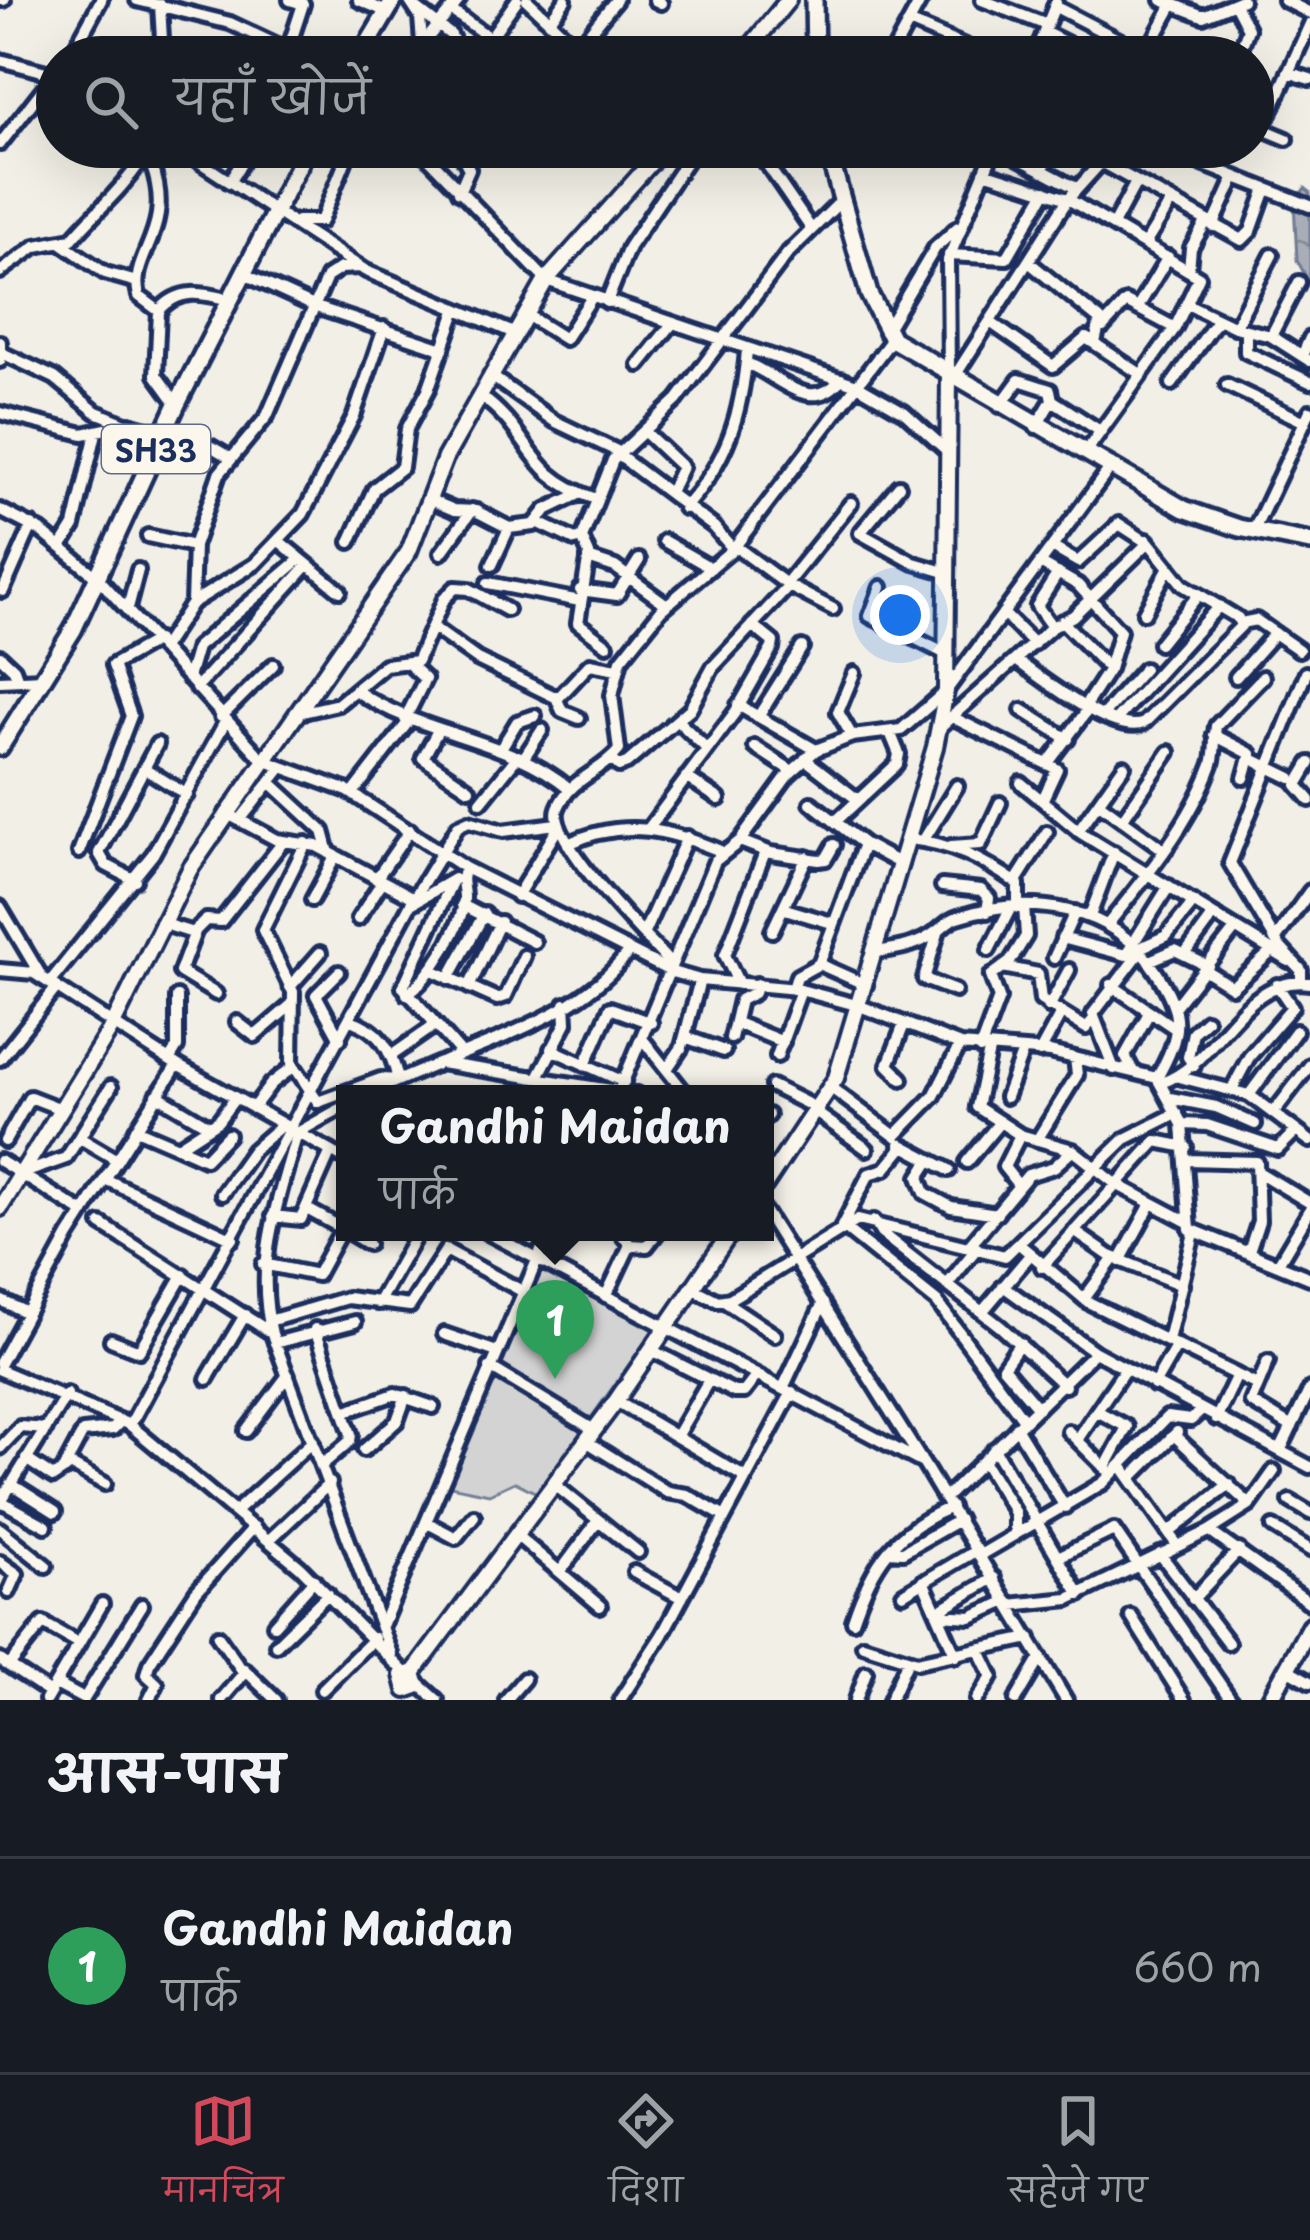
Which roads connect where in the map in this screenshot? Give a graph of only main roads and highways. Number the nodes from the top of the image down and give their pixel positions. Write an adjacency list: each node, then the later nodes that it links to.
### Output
1 (814, 0): 4 (main road)
2 (390, 6): 3 (main road)
3 (372, 36)
4 (815, 36)
5 (300, 168): 8 (main road, SH33)
6 (833, 168): 7 (main road)
7 (1310, 542)
8 (0, 747)
9 (1310, 1626): 10 (main road)
10 (1270, 1700)

